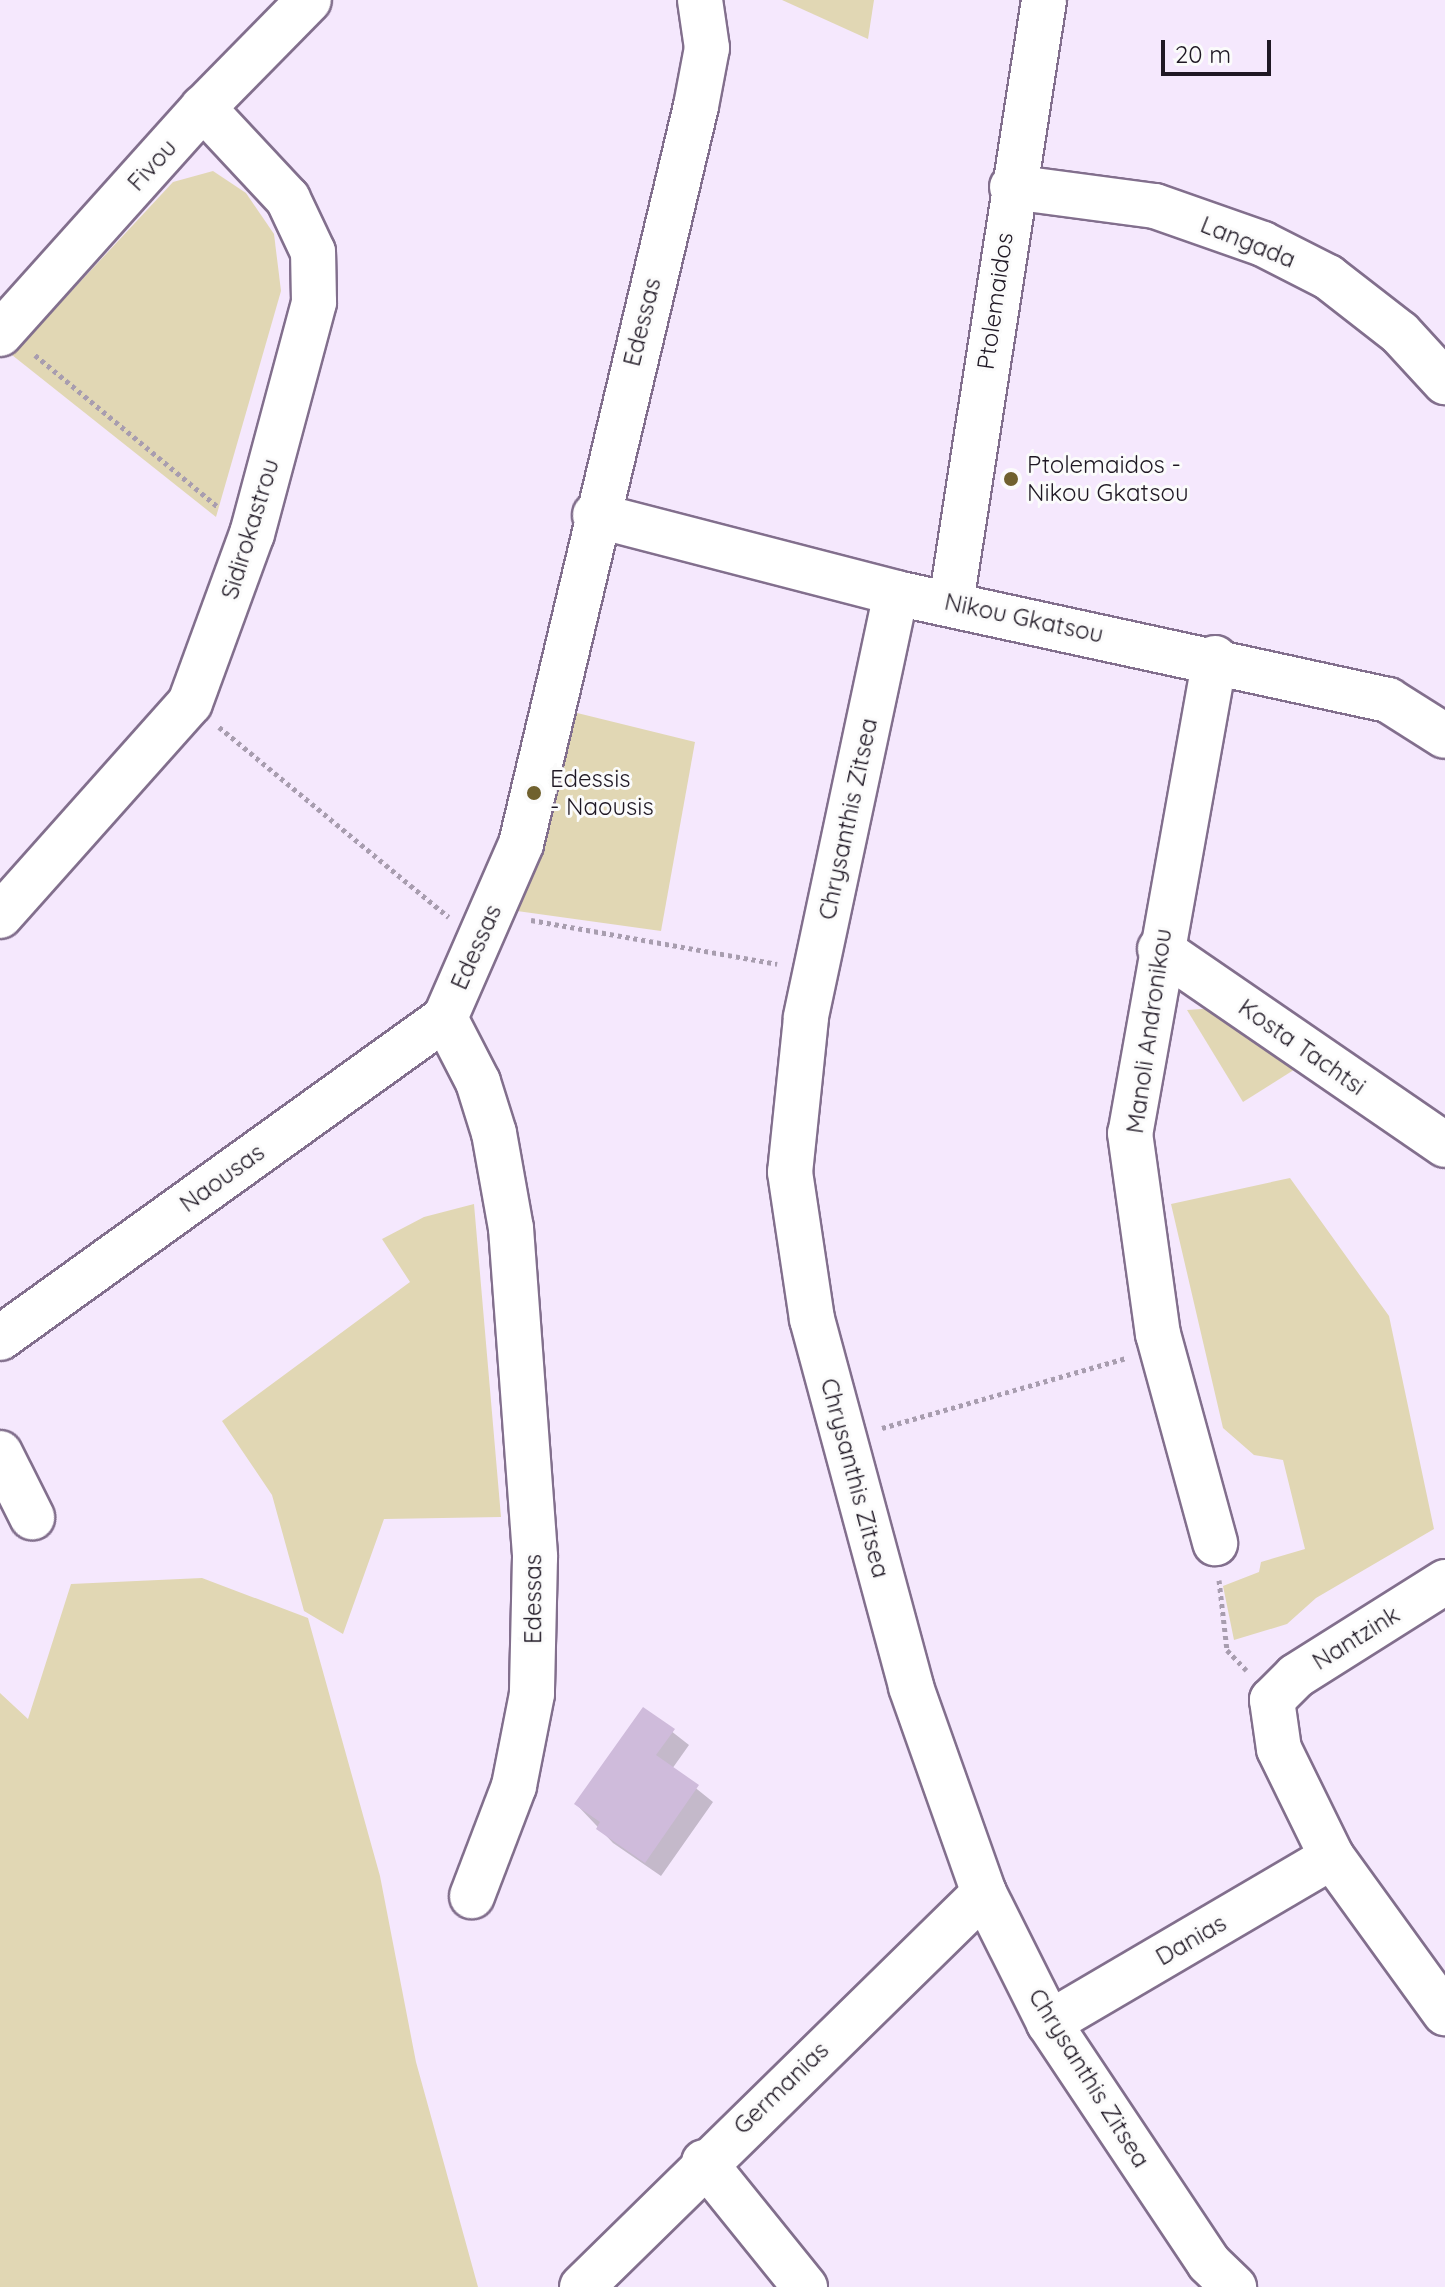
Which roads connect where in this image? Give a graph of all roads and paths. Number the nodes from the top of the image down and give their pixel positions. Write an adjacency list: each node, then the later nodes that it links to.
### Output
1 (309, 0): 4 (street, Fivou)
2 (700, 0): 8 (street, Edessas)
3 (1044, 0): 5 (street, Ptolemaidos)
4 (203, 108): 6 (street, Fivou); 9 (street, Sidirokastrou)
5 (1012, 187): 7 (street, Langada); 11 (street, Ptolemaidos)
6 (2, 332): 9 (path)
7 (1445, 382)
8 (595, 515): 10 (street, Nikou Gkatsou); 16 (street, Edessas)
9 (252, 534): 13 (street, Sidirokastrou)
10 (896, 593): 11 (street, Nikou Gkatsou); 18 (street, Chrysanthis Zitsea)
11 (951, 603): 12 (street, Nikou Gkatsou)
12 (1215, 658): 14 (street, Nikou Gkatsou); 17 (street, Manoli Andronikou)
13 (190, 703): 15 (street, Sidirokastrou); 16 (path)
14 (1445, 736)
15 (5, 902)
16 (485, 927): 18 (path); 19 (street, Edessas)
17 (1160, 949): 20 (street, Kosta Tachtsi); 22 (street, Manoli Andronikou)
18 (816, 971): 23 (street, Chrysanthis Zitsea)
19 (445, 1018): 21 (street, Naousas); 31 (street, Edessas)
20 (1445, 1145)
21 (0, 1338)
22 (1162, 1348): 23 (path); 26 (street, Manoli Andronikou)
23 (844, 1438): 30 (street, Chrysanthis Zitsea)
24 (0, 1453): 25 (street)
25 (32, 1517)
26 (1215, 1543): 28 (path)
27 (1445, 1582): 28 (street, Nantzink)
28 (1272, 1700): 29 (street)
29 (1332, 1857): 32 (street); 33 (street, Danias)
30 (984, 1893): 33 (street, Chrysanthis Zitsea); 34 (street, Germanias)
31 (472, 1896)
32 (1445, 2013)
33 (1049, 2023): 37 (street, Chrysanthis Zitsea)
34 (704, 2162): 35 (street, Germanias); 36 (street)
35 (582, 2287)
36 (805, 2287)
37 (1234, 2287)

